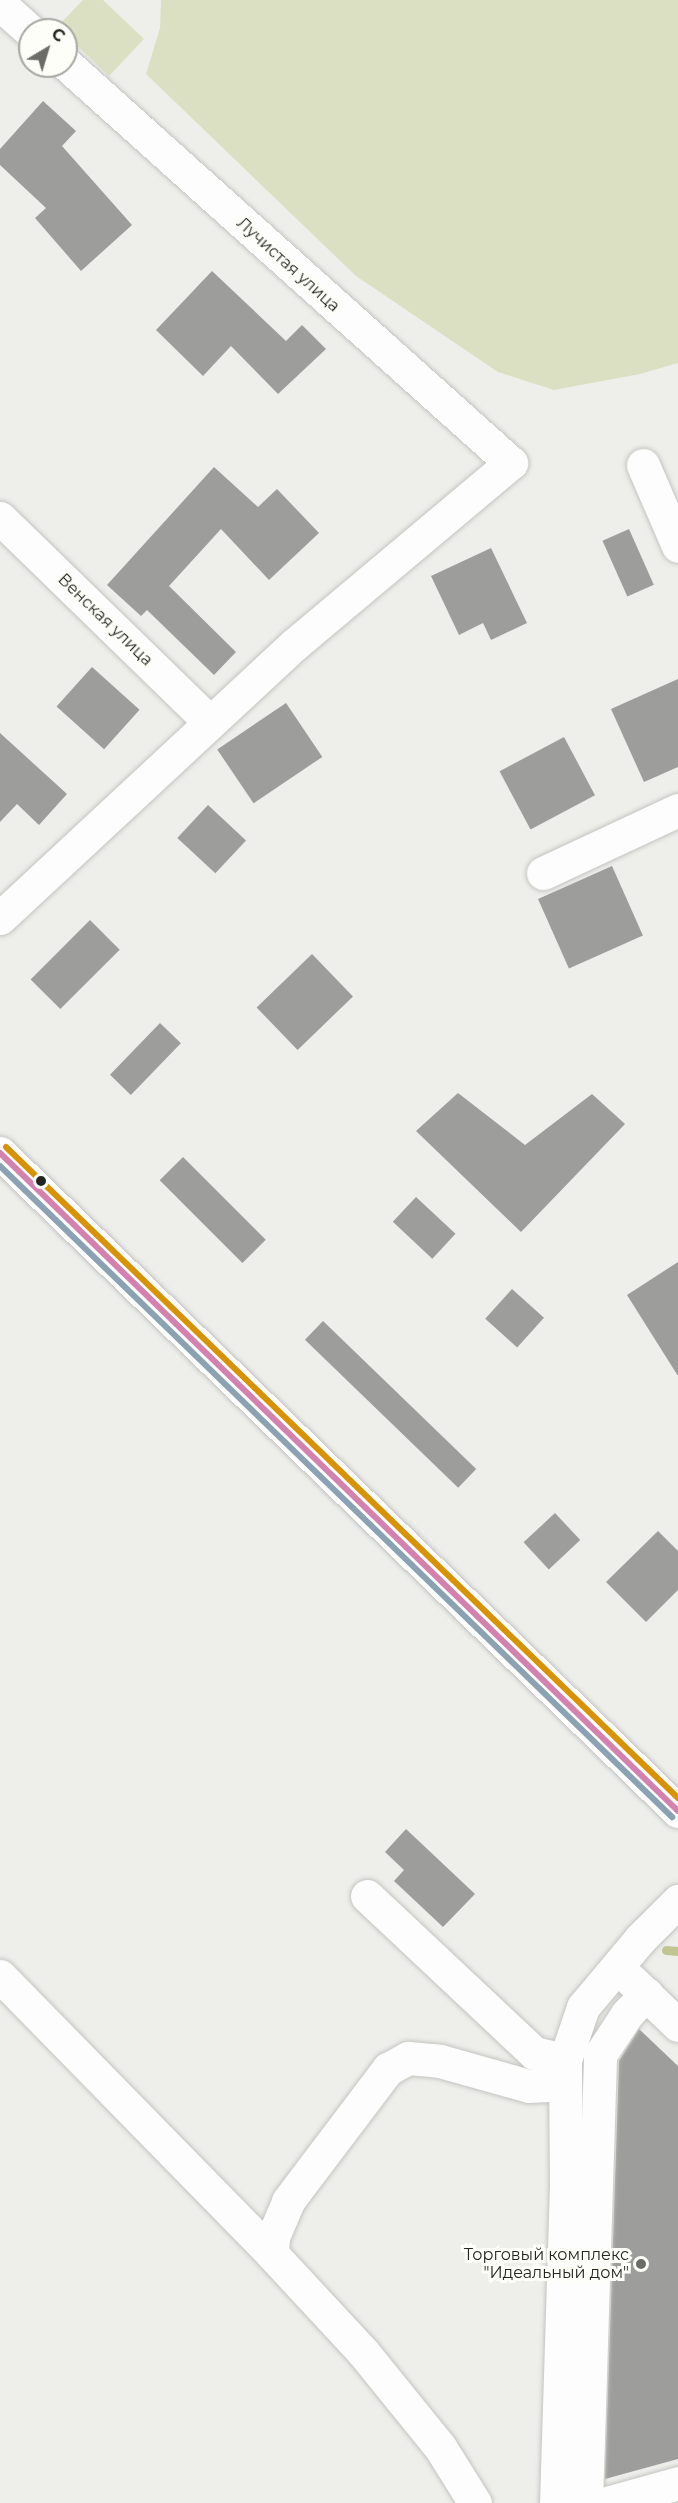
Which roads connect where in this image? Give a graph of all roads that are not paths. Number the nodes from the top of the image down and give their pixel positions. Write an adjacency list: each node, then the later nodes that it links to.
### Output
1 (0, 4): 2 (street)
2 (18, 20)
3 (78, 75): 7 (street, Лучистая улица)
4 (643, 465): 6 (street)
5 (0, 519): 7 (street, Венская улица)
6 (678, 546)
7 (209, 721): 10 (street)
8 (678, 810): 9 (street)
9 (543, 873)
10 (0, 918)
11 (0, 1153): 12 (street)
12 (678, 1811)
13 (367, 1896): 19 (street)
14 (678, 1901): 15 (street)
15 (616, 1966): 17 (street); 19 (street)
16 (0, 1976): 20 (street)
17 (646, 1994): 18 (street); 24 (street)
18 (678, 2025)
19 (565, 2068): 20 (street); 23 (street)
20 (272, 2254): 22 (street)
21 (678, 2483): 25 (street)
22 (475, 2503)
23 (556, 2503)
24 (586, 2503)
25 (607, 2503)

